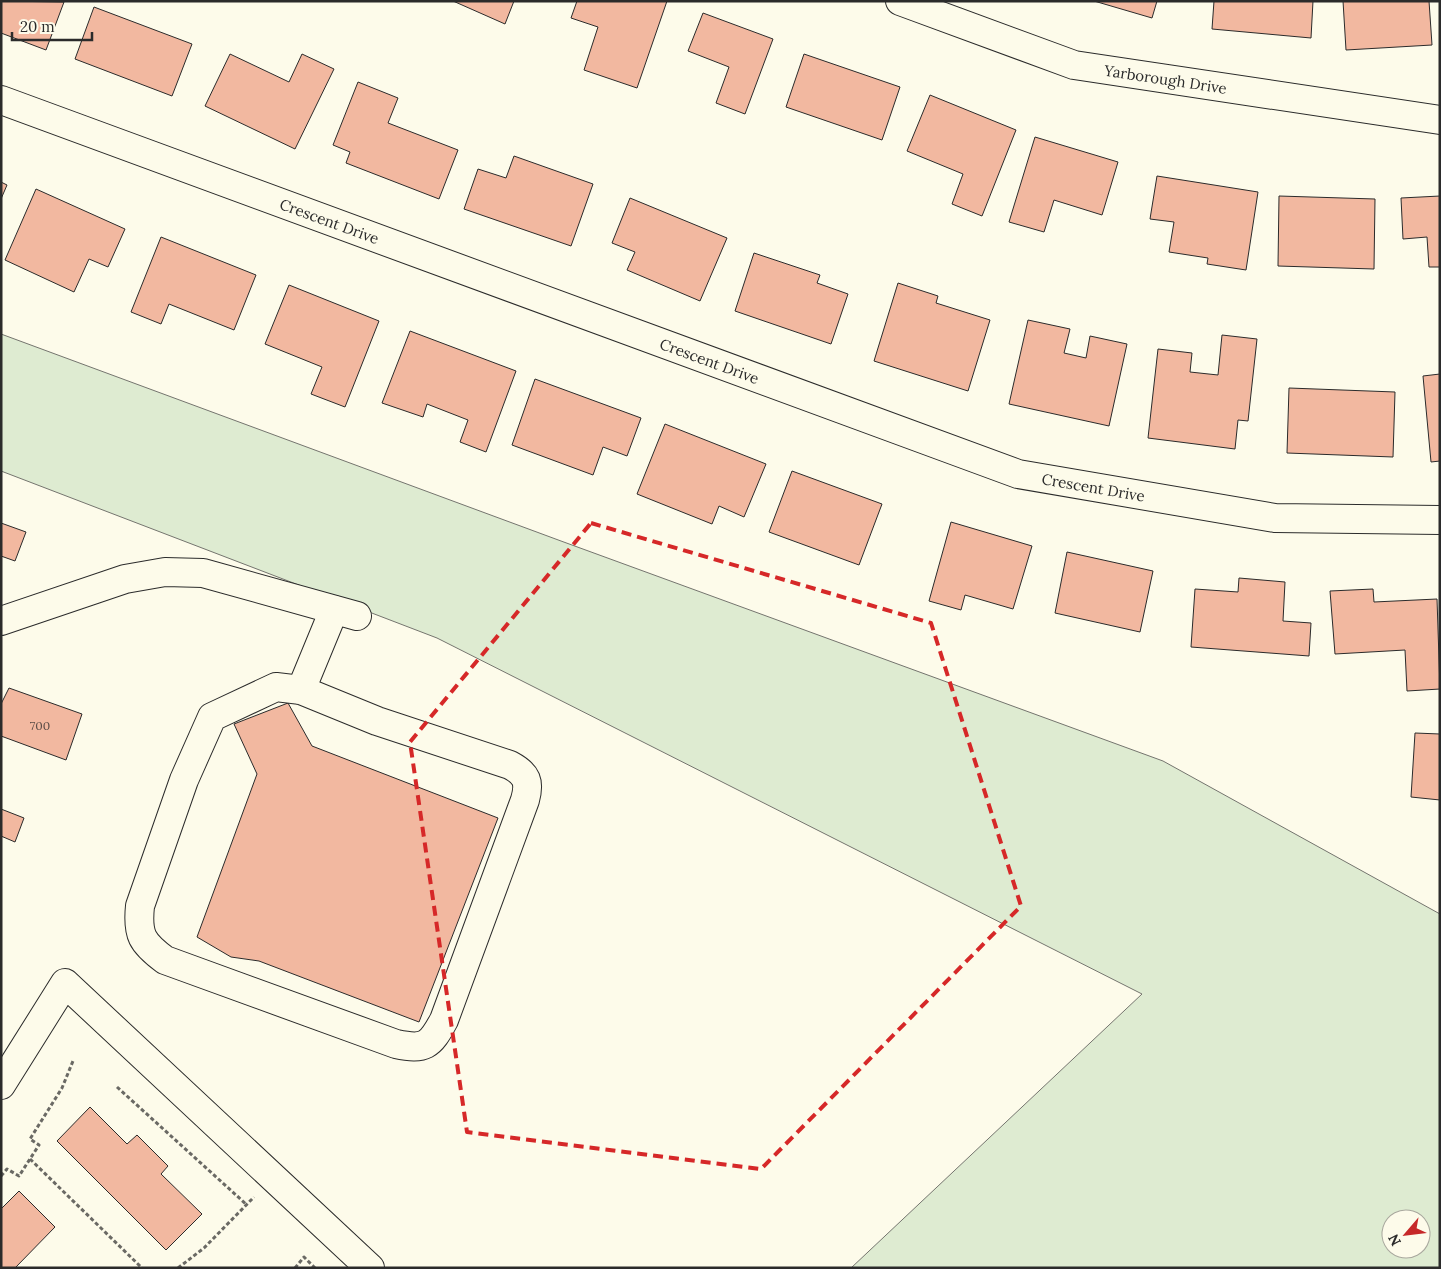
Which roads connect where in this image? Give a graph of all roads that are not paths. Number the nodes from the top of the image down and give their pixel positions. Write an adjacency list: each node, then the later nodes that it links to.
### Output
1 (900, 1): 3 (street, Yarborough Drive)
2 (1, 100): 4 (street, Crescent Drive)
3 (1440, 120)
4 (1440, 520)
5 (1, 621): 6 (street)
6 (301, 690): 6 (street)
7 (1, 1085): 8 (street)
8 (370, 1268)

